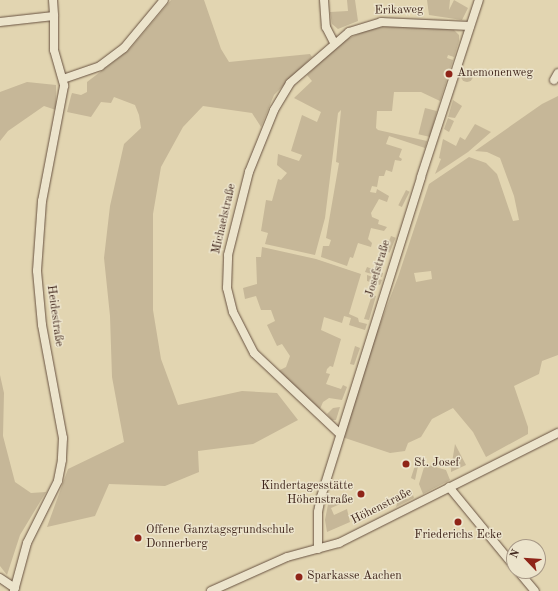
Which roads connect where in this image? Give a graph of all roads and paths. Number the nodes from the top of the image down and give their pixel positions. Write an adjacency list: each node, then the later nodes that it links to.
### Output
1 (53, 0): 5 (street, Heidestraße)
2 (164, 0): 9 (street)
3 (324, 0): 8 (street)
4 (480, 0): 7 (street, Josefstraße)
5 (54, 16): 6 (street); 9 (street, Heidestraße)
6 (0, 22)
7 (470, 26): 8 (street, Erikaweg); 11 (street, Josefstraße)
8 (334, 43): 11 (street, Michaelstraße)
9 (64, 79): 17 (street, Heidestraße)
10 (558, 433): 12 (street, Höhenstraße)
11 (340, 434): 13 (street, Josefstraße)
12 (449, 487): 13 (street, Höhenstraße); 14 (street)
13 (318, 549): 18 (street, Höhenstraße)
14 (506, 556)
15 (0, 578): 17 (street)
16 (525, 579): 19 (street)
17 (14, 589)
18 (212, 591)
19 (535, 591)

